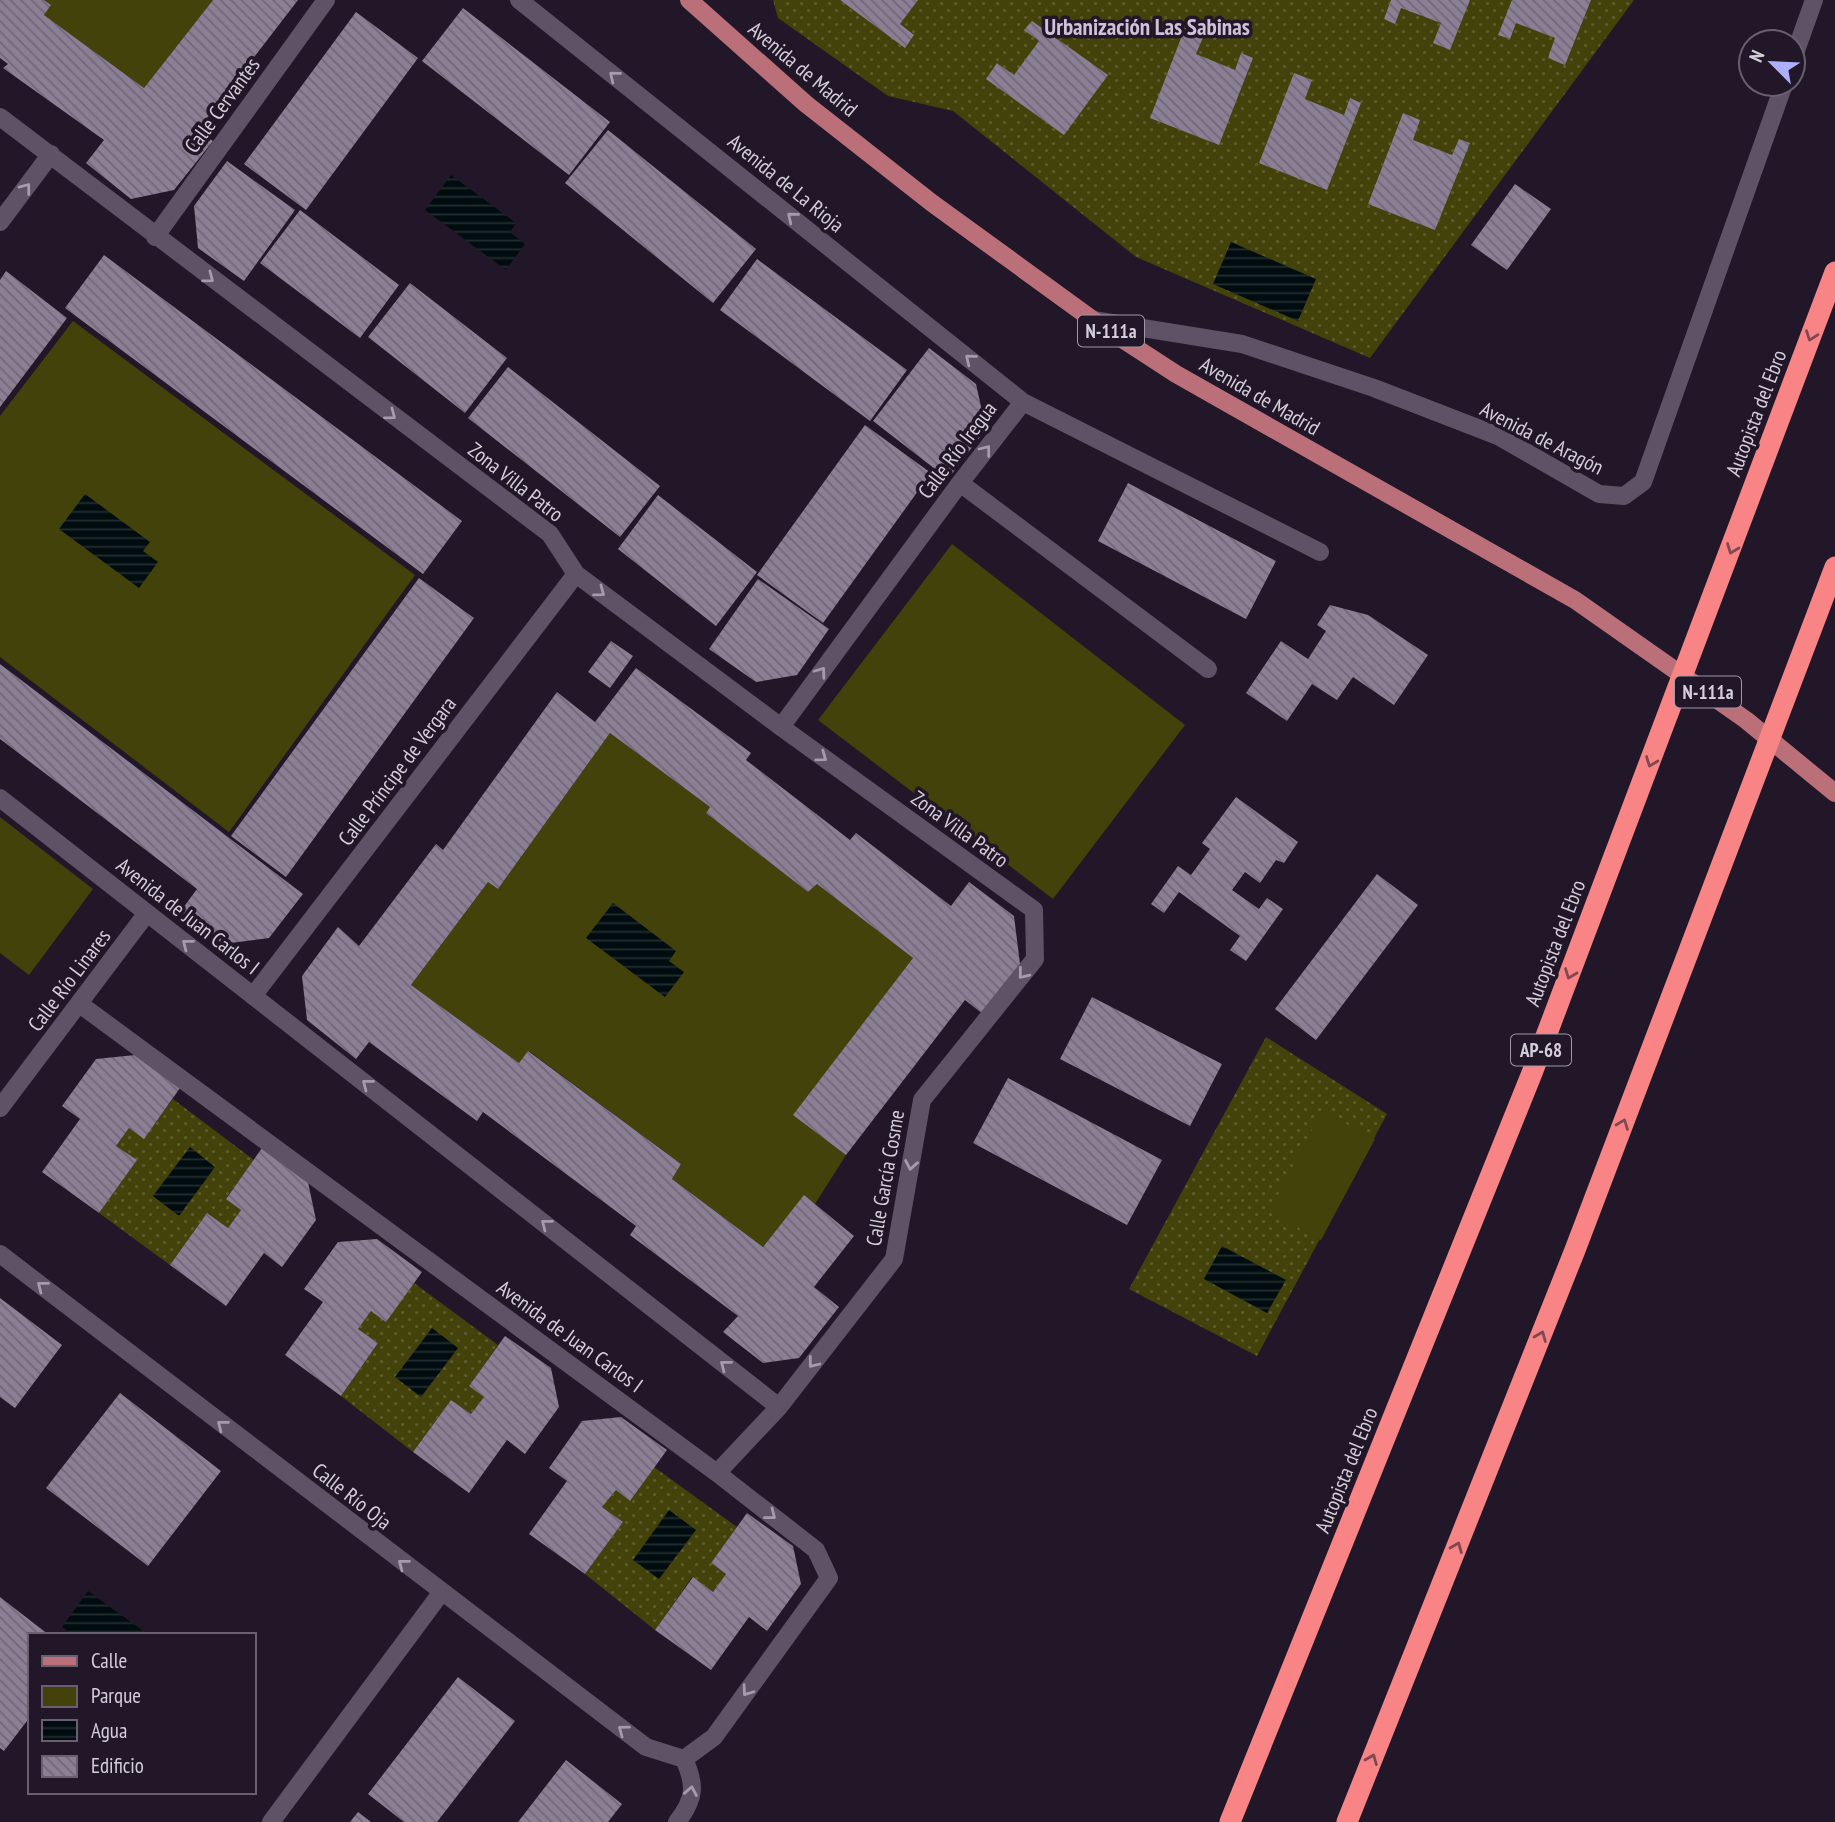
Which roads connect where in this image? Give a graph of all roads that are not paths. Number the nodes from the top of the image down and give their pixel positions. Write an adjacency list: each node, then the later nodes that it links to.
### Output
1 (326, 0): 10 (street, Calle Cervantes)
2 (519, 0): 13 (street, Avenida de La Rioja, one-way to 2)
3 (689, 0): 12 (main road, Avenida de Madrid / N-111a)
4 (1814, 0): 5 (street)
5 (1804, 28)
6 (1779, 98): 12 (street, Avenida de Aragón)
7 (0, 117): 8 (street, Zona Villa Patro)
8 (51, 154): 9 (street, one-way to 8); 10 (street, Zona Villa Patro)
9 (0, 222)
10 (155, 237): 17 (street, Zona Villa Patro, one-way to 17)
11 (1835, 272): 34 (highway, Autopista del Ebro / AP-68, one-way to 34)
12 (1093, 320): 20 (main road, Avenida de Madrid / N-111a)
13 (1023, 402): 14 (street, Calle Río Iregua, one-way to 13); 15 (street, Calle Río Iregua)
14 (960, 483): 18 (street); 19 (street, Calle Río Iregua, one-way to 14)
15 (1320, 552)
16 (1835, 567): 35 (highway, one-way to 16)
17 (576, 574): 19 (street, Zona Villa Patro, one-way to 19); 24 (street, Calle Príncipe de Vergara)
18 (1208, 669)
19 (781, 727): 22 (street, Zona Villa Patro, one-way to 22)
20 (1835, 793)
21 (0, 798): 23 (street, Avenida de Juan Carlos I)
22 (1034, 910): 28 (street, Calle García Cosme, one-way to 28)
23 (147, 913): 24 (street, Avenida de Juan Carlos I, one-way to 23); 25 (street, Calle Río Linares)
24 (253, 996): 28 (street, Avenida de Juan Carlos I, one-way to 24)
25 (81, 1005): 26 (street, Calle Río Linares); 29 (street, Avenida de Juan Carlos I)
26 (0, 1108)
27 (0, 1254): 30 (street, Calle Río Oja, one-way to 27)
28 (779, 1407): 29 (street, Calle García Cosme)
29 (717, 1473): 31 (street, Avenida de Juan Carlos I, one-way to 31)
30 (441, 1593): 31 (street, Calle Río Oja, one-way to 30); 32 (street)
31 (684, 1759): 33 (street, one-way to 31)
32 (271, 1822)
33 (677, 1822)
34 (1230, 1822)
35 (1347, 1822)

